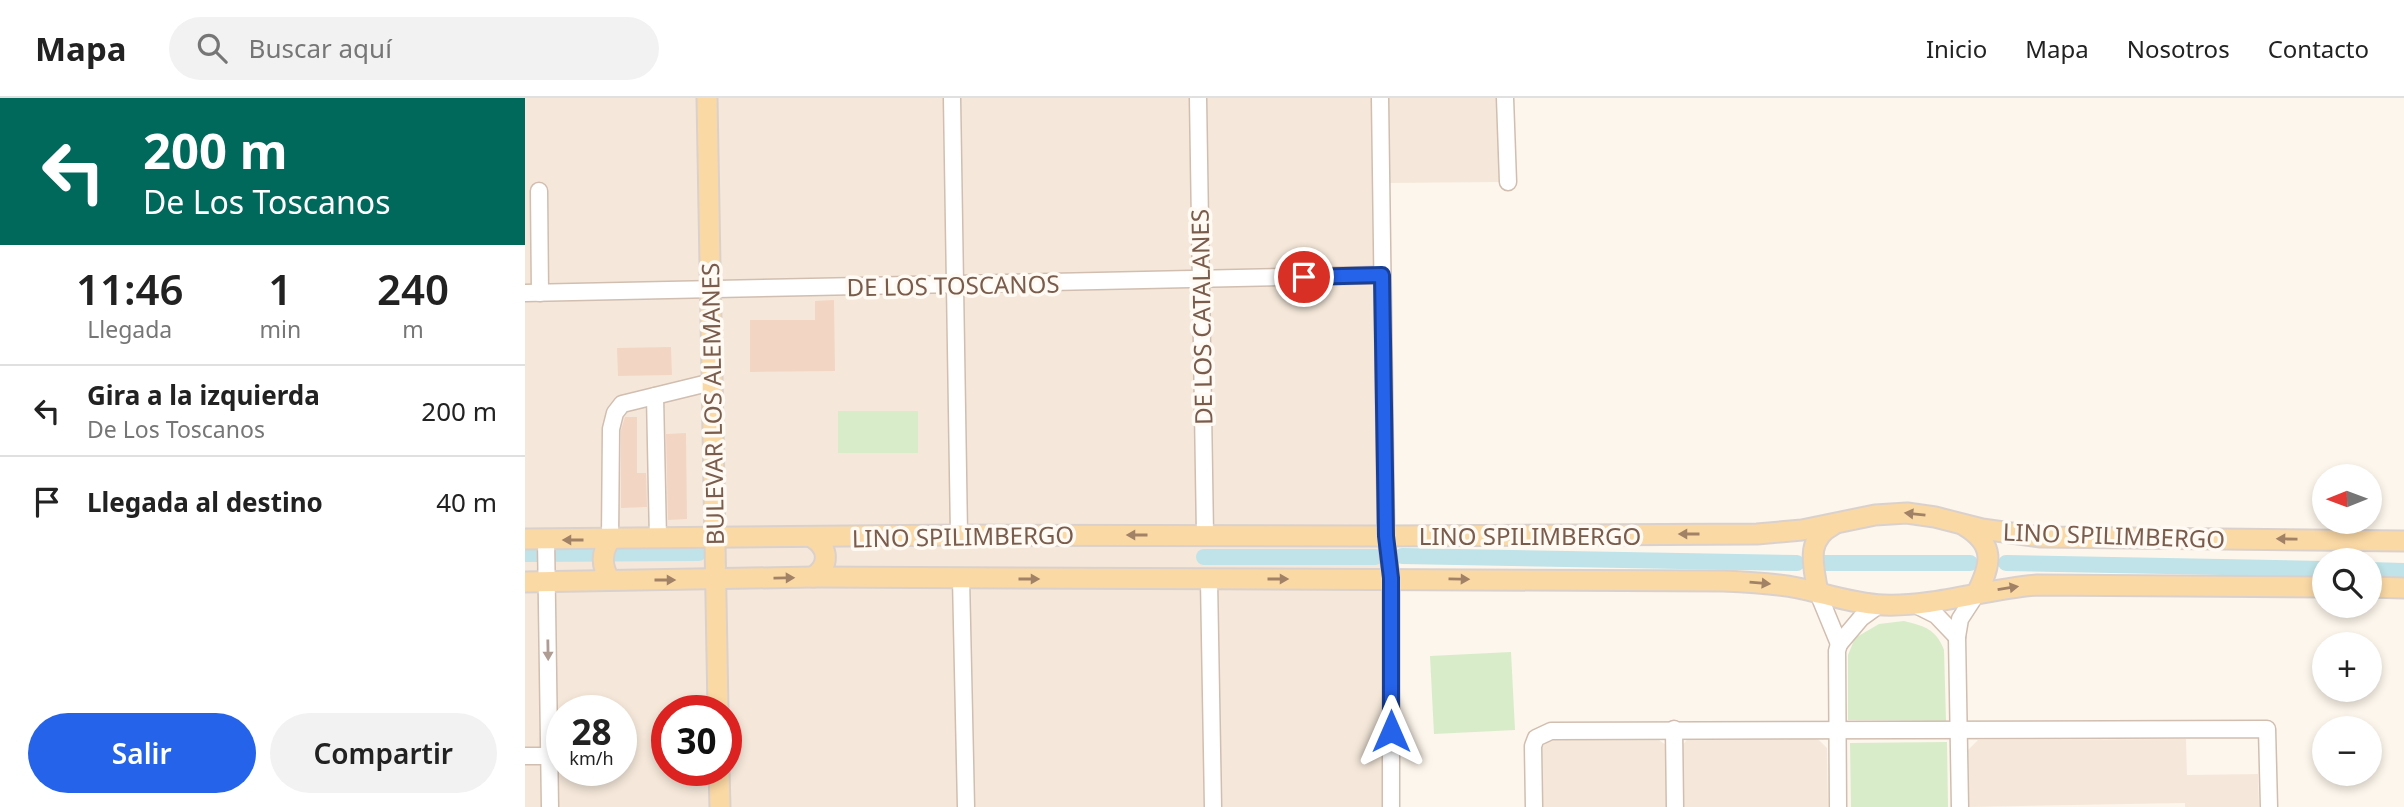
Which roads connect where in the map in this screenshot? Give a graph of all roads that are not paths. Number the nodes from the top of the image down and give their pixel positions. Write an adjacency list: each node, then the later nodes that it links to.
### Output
1 (707, 98): 11 (main road, BULEVAR LOS ALEMANES)
2 (952, 98): 10 (street)
3 (1198, 98): 9 (street, DE LOS CATALANES)
4 (1380, 98): 8 (street)
5 (1505, 98): 6 (street)
6 (1508, 182)
7 (539, 191): 12 (street)
8 (1382, 275): 9 (street, DE LOS TOSCANOS); 19 (street)
9 (1200, 279): 10 (street, DE LOS TOSCANOS); 18 (street, DE LOS CATALANES)
10 (955, 285): 11 (street, DE LOS TOSCANOS); 17 (street)
11 (710, 290): 12 (street, DE LOS TOSCANOS); 13 (main road, BULEVAR LOS ALEMANES)
12 (532, 293)
13 (712, 382): 14 (street); 22 (main road, BULEVAR LOS ALEMANES)
14 (655, 396): 21 (street); 25 (street)
15 (1837, 523): 16 (main road, LINO SPILIMBERGO, one-way to 15); 19 (main road, LINO SPILIMBERGO, one-way to 19); 38 (main road)
16 (1963, 525): 26 (main road, LINO SPILIMBERGO, one-way to 16); 39 (main road)
17 (959, 535): 18 (main road, LINO SPILIMBERGO, one-way to 17); 20 (main road, LINO SPILIMBERGO)
18 (1205, 535): 19 (main road, LINO SPILIMBERGO)
19 (1386, 536): 29 (street)
20 (813, 538): 22 (main road, LINO SPILIMBERGO); 27 (main road)
21 (658, 539): 22 (main road, LINO SPILIMBERGO); 25 (main road, LINO SPILIMBERGO)
22 (715, 539): 30 (main road, BULEVAR LOS ALEMANES)
23 (525, 540): 24 (main road, LINO SPILIMBERGO)
24 (546, 540): 25 (main road, LINO SPILIMBERGO, one-way to 24); 33 (street)
25 (610, 540): 31 (main road)
26 (2404, 541)
27 (813, 577): 28 (main road, LINO SPILIMBERGO); 30 (main road, LINO SPILIMBERGO, one-way to 27)
28 (961, 578): 32 (main road, LINO SPILIMBERGO, one-way to 32); 55 (street)
29 (1391, 578): 32 (main road, LINO SPILIMBERGO, one-way to 29); 38 (main road, LINO SPILIMBERGO, one-way to 38); 57 (street)
30 (716, 579): 31 (main road, LINO SPILIMBERGO, one-way to 30); 45 (main road, BULEVAR LOS ALEMANES)
31 (610, 580): 33 (main road, LINO SPILIMBERGO)
32 (1209, 580): 56 (street)
33 (547, 581): 34 (main road, LINO SPILIMBERGO); 44 (street, one-way to 44)
34 (525, 582)
35 (2312, 587): 39 (main road, LINO SPILIMBERGO, one-way to 35)
36 (2382, 587): 37 (main road)
37 (2404, 588)
38 (1818, 593): 40 (main road, LINO SPILIMBERGO); 43 (street)
39 (1977, 593): 41 (main road, LINO SPILIMBERGO); 42 (street)
40 (1879, 605): 41 (main road, LINO SPILIMBERGO); 43 (street)
41 (1916, 605): 42 (street)
42 (1957, 637): 48 (street)
43 (1839, 643): 47 (street)
44 (549, 695)
45 (718, 695)
46 (1674, 729): 47 (street); 58 (street); 59 (street)
47 (1837, 729): 48 (street); 60 (street)
48 (1959, 729): 61 (street); 62 (street)
49 (525, 756): 50 (street)
50 (546, 756)
51 (550, 786): 53 (street)
52 (719, 786): 54 (main road)
53 (550, 807)
54 (720, 807)
55 (966, 807)
56 (1213, 807)
57 (1391, 807)
58 (1534, 807)
59 (1675, 807)
60 (1838, 807)
61 (1960, 807)
62 (2269, 807)

